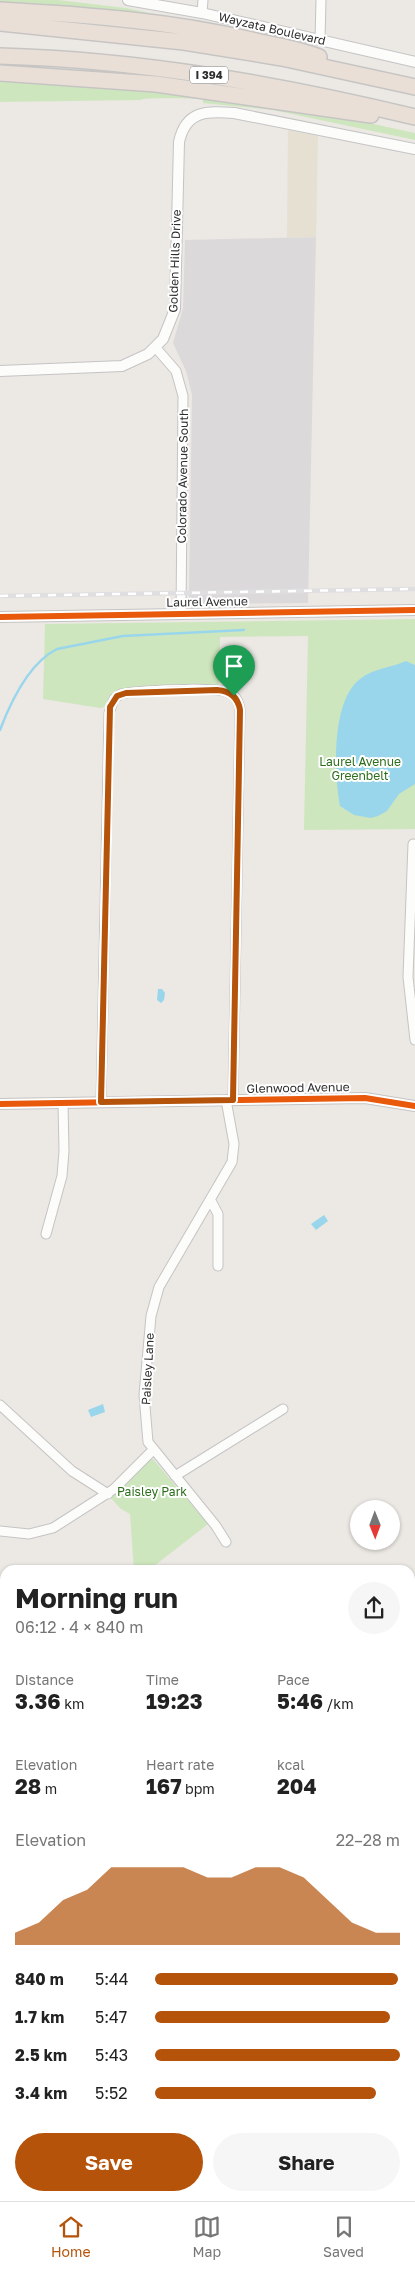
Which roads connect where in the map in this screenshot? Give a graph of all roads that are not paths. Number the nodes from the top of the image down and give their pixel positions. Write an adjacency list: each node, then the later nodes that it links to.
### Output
1 (128, 0): 5 (street, Wayzata Boulevard)
2 (203, 0): 5 (street)
3 (321, 0): 9 (street)
4 (0, 10): 13 (highway)
5 (202, 13): 9 (street, Wayzata Boulevard)
6 (0, 23): 8 (highway)
7 (0, 29): 8 (highway, I 394)
8 (75, 30): 13 (highway, I 394)
9 (320, 40): 11 (street, Wayzata Boulevard)
10 (0, 56): 15 (highway, I 394)
11 (415, 62)
12 (0, 74): 16 (highway)
13 (370, 77): 14 (highway, I 394)
14 (415, 87)
15 (415, 117)
16 (415, 122)
17 (415, 149): 18 (street, Golden Hills Drive)
18 (156, 348): 19 (street, Golden Hills Drive); 21 (street, Colorado Avenue South)
19 (0, 371)
20 (415, 610): 21 (street, Laurel Avenue)
21 (181, 614): 22 (street, Laurel Avenue)
22 (0, 617)
23 (413, 844): 24 (street)
24 (412, 899): 25 (street)
25 (415, 1040)
26 (229, 1100): 27 (street, Glenwood Avenue); 27 (street, Paisley Lane); 30 (street, Glenwood Avenue); 31 (street, Paisley Lane)
27 (101, 1102): 28 (street, Glenwood Avenue)
28 (63, 1103): 29 (street, Glenwood Avenue); 32 (street)
29 (0, 1104)
30 (415, 1106)
31 (211, 1201): 33 (street); 36 (street, Paisley Lane)
32 (46, 1234)
33 (218, 1266)
34 (0, 1404): 38 (street)
35 (283, 1409): 37 (street)
36 (153, 1450): 37 (street, Paisley Lane); 38 (street)
37 (175, 1476): 40 (street, Paisley Lane)
38 (108, 1494): 39 (street)
39 (0, 1531)
40 (226, 1542)

